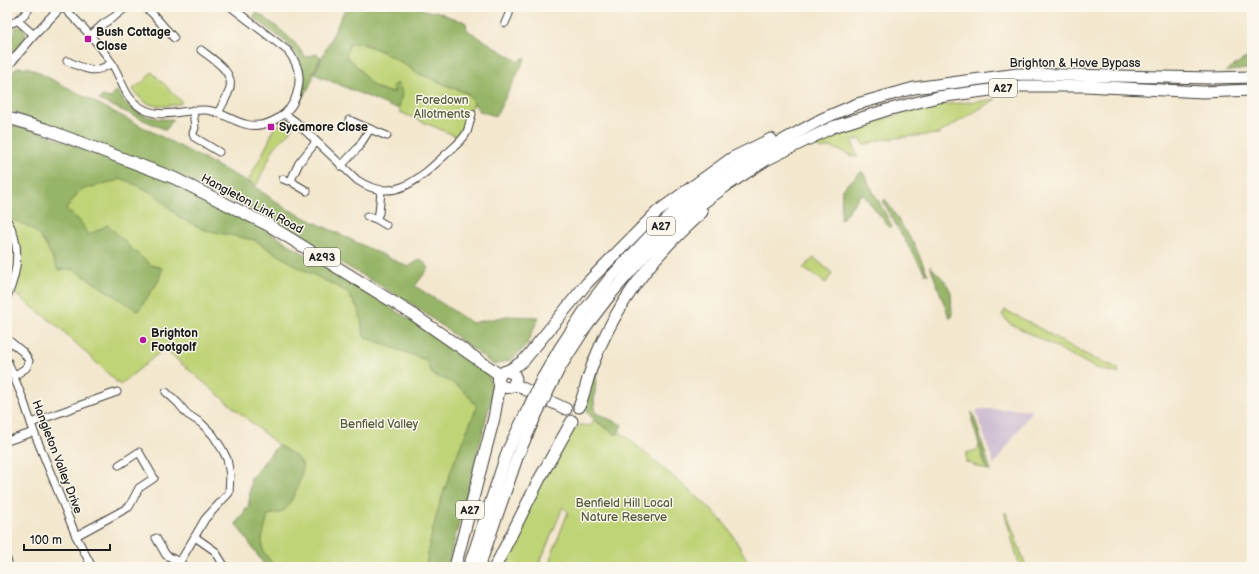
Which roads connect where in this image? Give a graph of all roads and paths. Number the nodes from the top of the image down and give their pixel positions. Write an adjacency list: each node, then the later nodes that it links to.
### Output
1 (30, 7): 9 (street)
2 (62, 7): 12 (street); 13 (street)
3 (130, 7): 12 (street)
4 (143, 7): 8 (street)
5 (157, 7): 8 (street)
6 (231, 7): 23 (street)
7 (510, 7): 10 (street)
8 (151, 12): 14 (street)
9 (17, 20): 11 (street); 13 (street)
10 (504, 23)
11 (7, 24)
12 (90, 35): 17 (street)
13 (34, 36): 18 (street)
14 (174, 38)
15 (201, 50): 22 (street)
16 (67, 61): 17 (street)
17 (112, 63): 21 (street)
18 (7, 67)
19 (1252, 77): 26 (highway, Brighton & Hove Bypass / A27)
20 (1252, 90): 32 (highway, Brighton & Hove Bypass / A27)
21 (193, 110): 22 (street); 31 (street)
22 (218, 113): 23 (street)
23 (285, 114): 30 (street)
24 (472, 114): 37 (street)
25 (9, 118): 46 (highway, Hangleton Link Road / A293)
26 (822, 119): 46 (highway, A27); 47 (highway, Brighton & Hove Bypass / A27)
27 (349, 120): 28 (street)
28 (370, 129): 29 (street); 33 (street)
29 (387, 136)
30 (316, 142): 33 (street); 35 (street)
31 (219, 152)
32 (766, 160): 47 (highway, Brighton & Hove Bypass / A27); 50 (highway, A27)
33 (341, 166): 37 (street)
34 (283, 179): 35 (street)
35 (292, 180): 36 (street)
36 (307, 191)
37 (381, 191): 39 (street)
38 (367, 216): 39 (street)
39 (376, 219): 41 (street)
40 (7, 220): 42 (street)
41 (386, 225)
42 (7, 297)
43 (7, 339): 45 (street)
44 (7, 360): 45 (street, Hangleton Valley Drive)
45 (14, 376): 54 (street, Hangleton Valley Drive)
46 (502, 377): 51 (highway); 66 (highway, A27)
47 (547, 382): 52 (highway, Brighton & Hove Bypass / A27, bridge)
48 (117, 392): 54 (street)
49 (166, 392): 59 (street)
50 (580, 407): 51 (highway); 53 (highway)
51 (566, 409): 53 (highway)
52 (532, 412): 67 (highway, Brighton & Hove Bypass / A27); 68 (highway, Brighton & Hove Bypass / A27)
53 (572, 421): 69 (highway)
54 (31, 423): 55 (street, Hangleton Valley Drive)
55 (34, 432): 56 (street); 58 (street, Hangleton Valley Drive)
56 (7, 441)
57 (119, 465): 58 (street)
58 (76, 536): 64 (street, Hangleton Valley Drive)
59 (195, 537): 62 (street); 65 (street)
60 (156, 538): 62 (street)
61 (7, 559): 63 (street)
62 (178, 564)
63 (9, 567)
64 (92, 567)
65 (225, 567)
66 (455, 567)
67 (469, 567)
68 (479, 567)
69 (495, 567)

